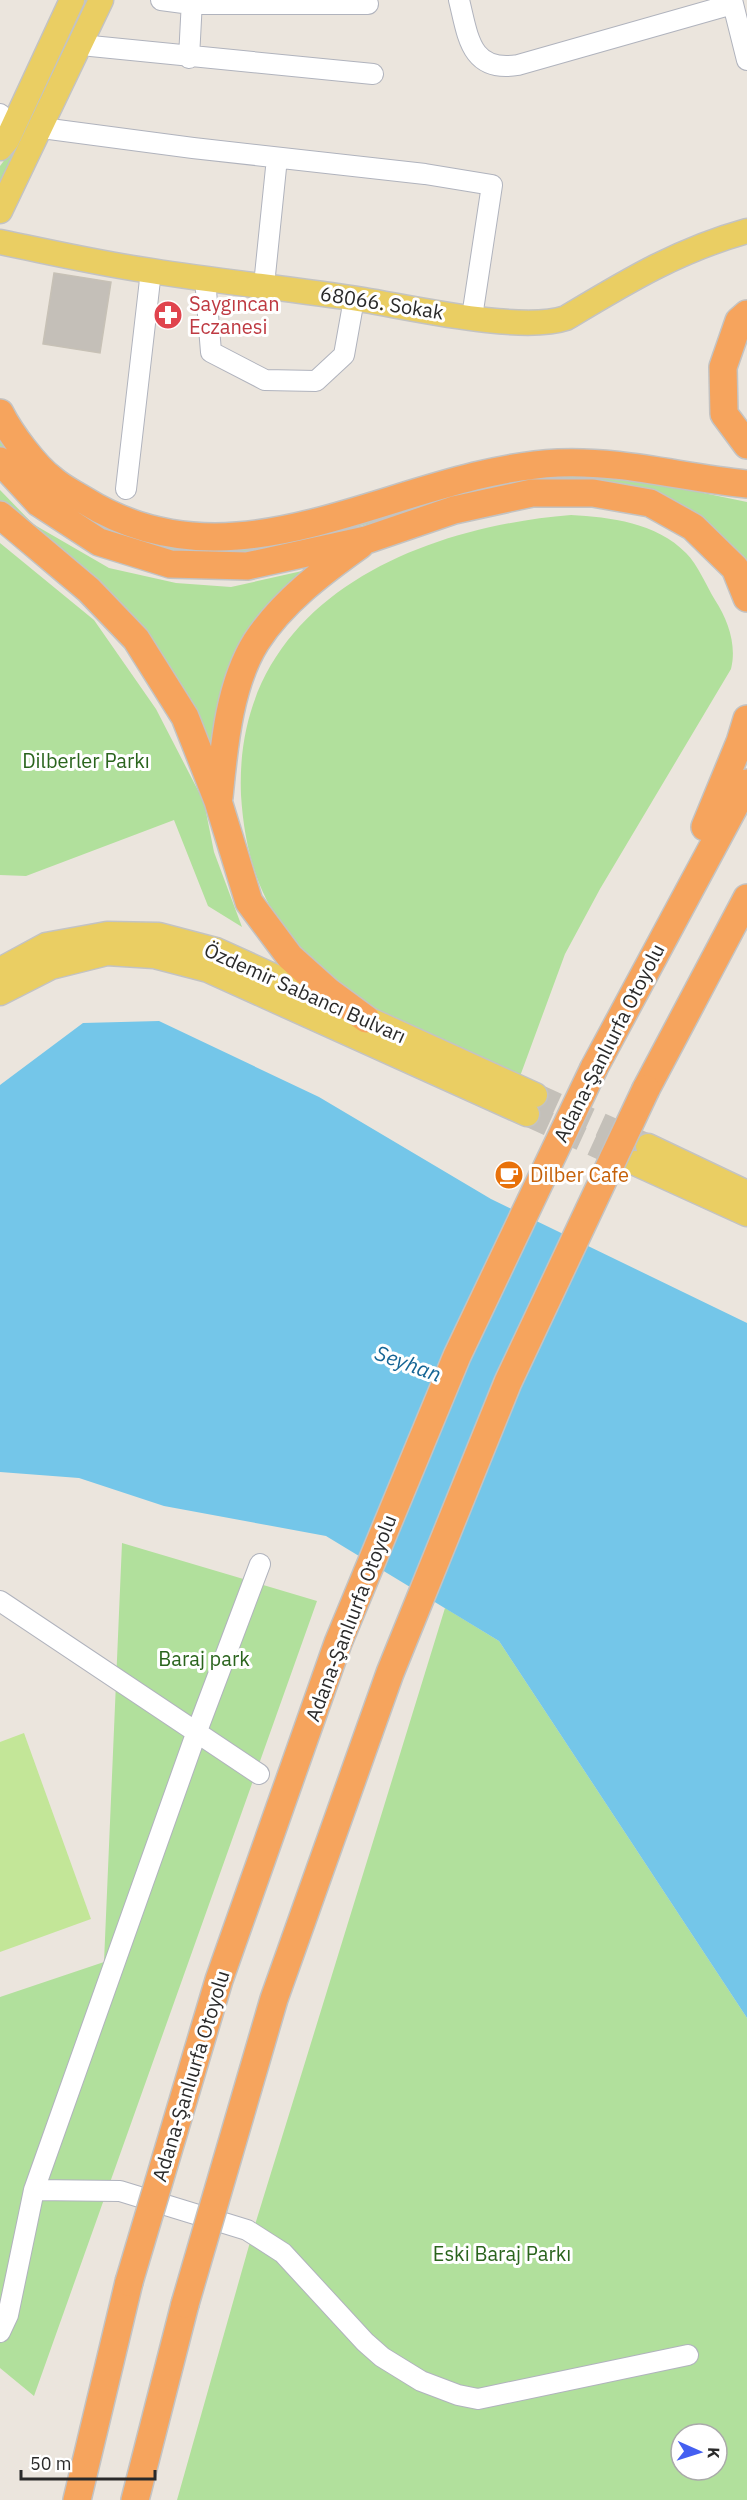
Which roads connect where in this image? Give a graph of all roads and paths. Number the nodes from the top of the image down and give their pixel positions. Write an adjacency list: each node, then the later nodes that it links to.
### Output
1 (72, 0): 13 (main road)
2 (101, 0): 8 (main road)
3 (161, 0): 5 (street)
4 (459, 0): 6 (street)
5 (192, 2): 7 (street); 9 (street)
6 (732, 2): 10 (street)
7 (368, 4)
8 (82, 42): 9 (street); 12 (main road)
9 (189, 58): 11 (street)
10 (747, 60)
11 (373, 74)
12 (42, 128): 14 (street); 15 (main road)
13 (3, 132)
14 (277, 158): 20 (street); 23 (street)
15 (0, 211)
16 (747, 231): 23 (main road, 68066. Sokak)
17 (0, 242): 18 (main road, 68066. Sokak)
18 (151, 272): 19 (main road, 68066. Sokak); 28 (street)
19 (205, 278): 20 (main road, 68066. Sokak); 21 (street)
20 (264, 285): 21 (main road, 68066. Sokak)
21 (354, 298): 23 (main road, 68066. Sokak)
22 (747, 314): 25 (highway)
23 (472, 317)
24 (0, 413): 27 (highway)
25 (747, 445)
26 (0, 461): 30 (highway)
27 (747, 484)
28 (126, 489)
29 (0, 514): 34 (highway)
30 (366, 540): 31 (highway); 34 (highway)
31 (747, 598)
32 (747, 719): 38 (highway)
33 (747, 783): 38 (highway, Adana-Şanlıurfa Otoyolu)
34 (218, 801): 41 (highway)
35 (747, 898): 37 (highway)
36 (747, 905): 37 (highway)
37 (721, 947): 52 (highway, bridge)
38 (648, 966): 51 (highway, Adana-Şanlıurfa Otoyolu, bridge)
39 (0, 970): 41 (main road, Özdemir Sabancı Bulvarı)
40 (0, 993): 41 (main road, Özdemir Sabancı Bulvarı)
41 (366, 1019)
42 (747, 1193): 43 (main road)
43 (747, 1214)
44 (260, 1564): 46 (street)
45 (0, 1601): 46 (street)
46 (197, 1731): 47 (street); 48 (street)
47 (259, 1774)
48 (34, 2190): 49 (street); 50 (street)
49 (0, 2332)
50 (688, 2355)
51 (77, 2500)
52 (135, 2500)

